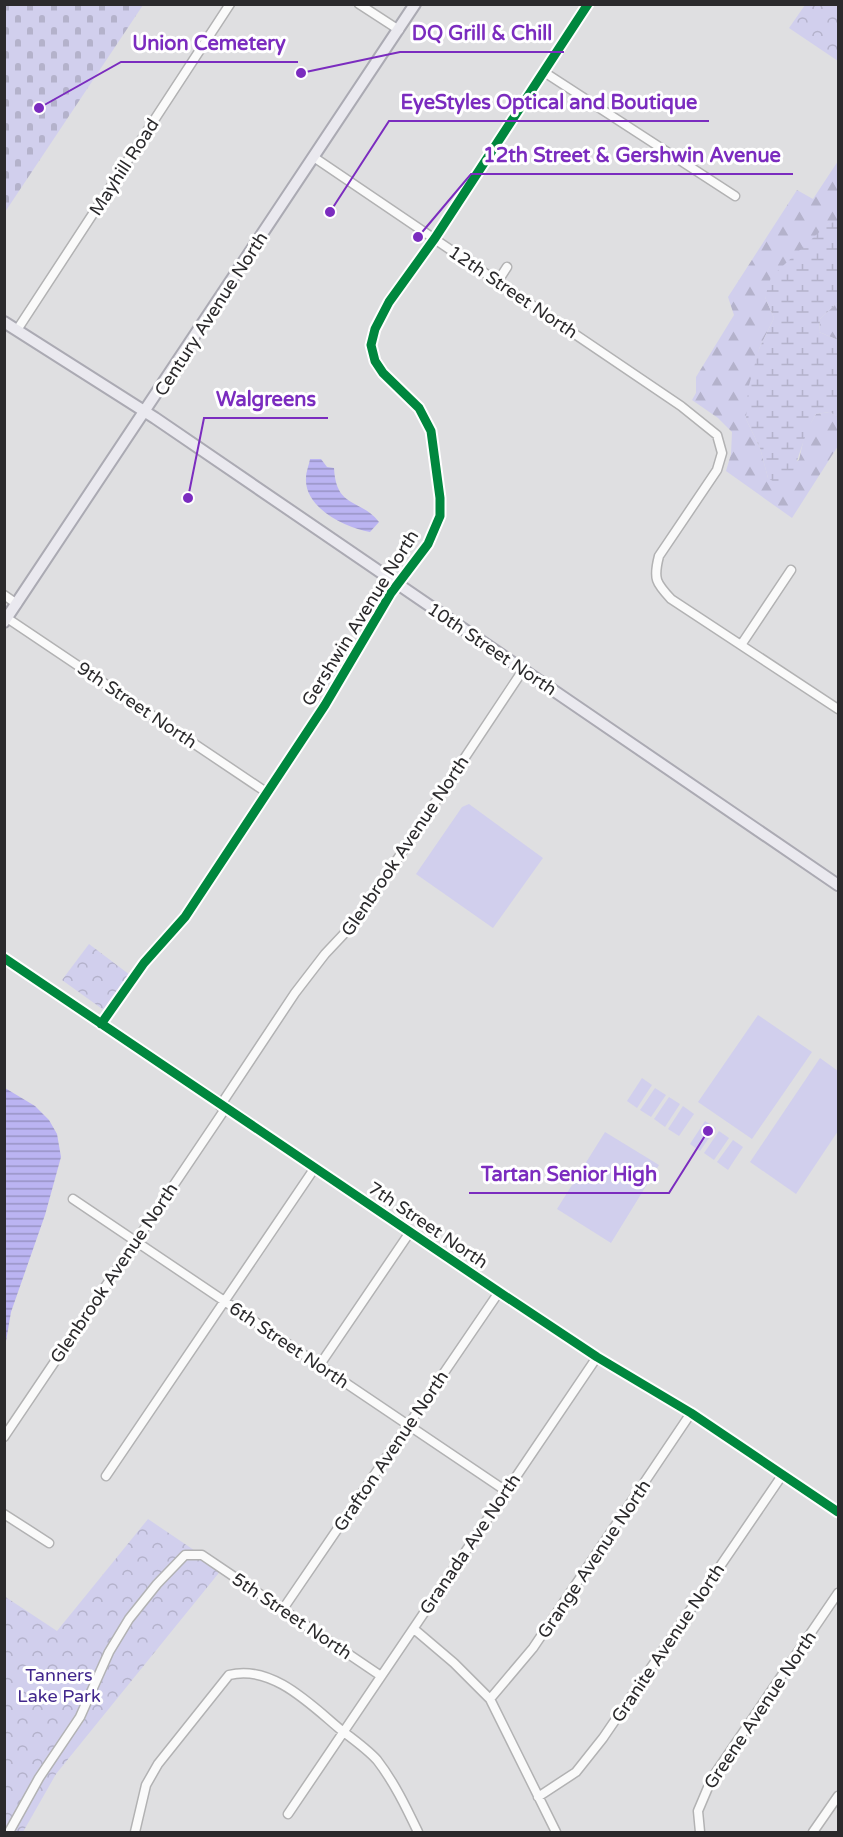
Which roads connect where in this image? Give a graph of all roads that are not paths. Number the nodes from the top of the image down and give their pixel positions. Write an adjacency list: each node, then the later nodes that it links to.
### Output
1 (230, 4): 13 (street, Mayhill Road)
2 (359, 4): 5 (street)
3 (416, 4): 5 (main road, Century Avenue North)
4 (588, 4): 6 (street, Gershwin Avenue North)
5 (399, 30): 7 (main road, Century Avenue North)
6 (544, 72): 8 (street); 9 (street, Gershwin Avenue North)
7 (315, 158): 9 (street, 12th Street North); 14 (main road, Century Avenue North)
8 (735, 196)
9 (435, 238): 11 (street, 12th Street North); 16 (street, Gershwin Avenue North)
10 (507, 267): 11 (street)
11 (498, 281): 20 (street, 12th Street North)
12 (4, 322): 13 (main road, 10th Street North)
13 (17, 330): 14 (main road, 10th Street North)
14 (146, 412): 16 (main road, 10th Street North); 18 (main road, Century Avenue North)
15 (791, 570): 20 (street)
16 (398, 585): 21 (main road, 10th Street North); 23 (street, Gershwin Avenue North)
17 (4, 596): 18 (street)
18 (17, 604): 19 (main road, Century Avenue North)
19 (6, 620): 23 (street, 9th Street North)
20 (741, 645): 22 (street)
21 (523, 670): 24 (main road, 10th Street North); 27 (street, Glenbrook Avenue North)
22 (838, 709)
23 (266, 792): 26 (street, Gershwin Avenue North)
24 (838, 885)
25 (4, 958): 26 (street, 7th Street North)
26 (101, 1024): 27 (street, 7th Street North)
27 (222, 1107): 28 (street, 7th Street North); 31 (street, Glenbrook Avenue North)
28 (314, 1169): 30 (street, 7th Street North); 33 (street)
29 (73, 1199): 31 (street, 6th Street North)
30 (410, 1232): 32 (street, 7th Street North); 35 (street)
31 (134, 1241): 33 (street, 6th Street North); 38 (street, Glenbrook Avenue North)
32 (499, 1292): 34 (street, 7th Street North); 37 (street, Grafton Avenue North)
33 (225, 1301): 35 (street, 6th Street North); 40 (street)
34 (597, 1357): 36 (street, 7th Street North); 41 (street, Granada Ave North)
35 (320, 1366): 37 (street, 6th Street North)
36 (691, 1413): 39 (street, 7th Street North); 49 (street, Grange Avenue North)
37 (408, 1426): 41 (street, 6th Street North); 46 (street, Grafton Avenue North)
38 (4, 1437)
39 (783, 1474): 42 (street, 7th Street North); 51 (street, Granite Avenue North)
40 (106, 1476)
41 (506, 1491): 47 (street, Granada Ave North)
42 (838, 1512)
43 (4, 1514): 44 (street)
44 (49, 1544)
45 (838, 1593): 58 (street, Greene Avenue North)
46 (283, 1609): 48 (street, 5th Street North); 54 (street, 5th Street North)
47 (414, 1629): 48 (street, Granada Ave North); 49 (street)
48 (381, 1676): 50 (street, Granada Ave North)
49 (490, 1699): 51 (street)
50 (345, 1732): 53 (street, Granada Ave North); 55 (street); 56 (street)
51 (538, 1797): 57 (street)
52 (838, 1797): 59 (street)
53 (288, 1814)
54 (9, 1833)
55 (135, 1833)
56 (418, 1833)
57 (556, 1833)
58 (700, 1833)
59 (813, 1833)

